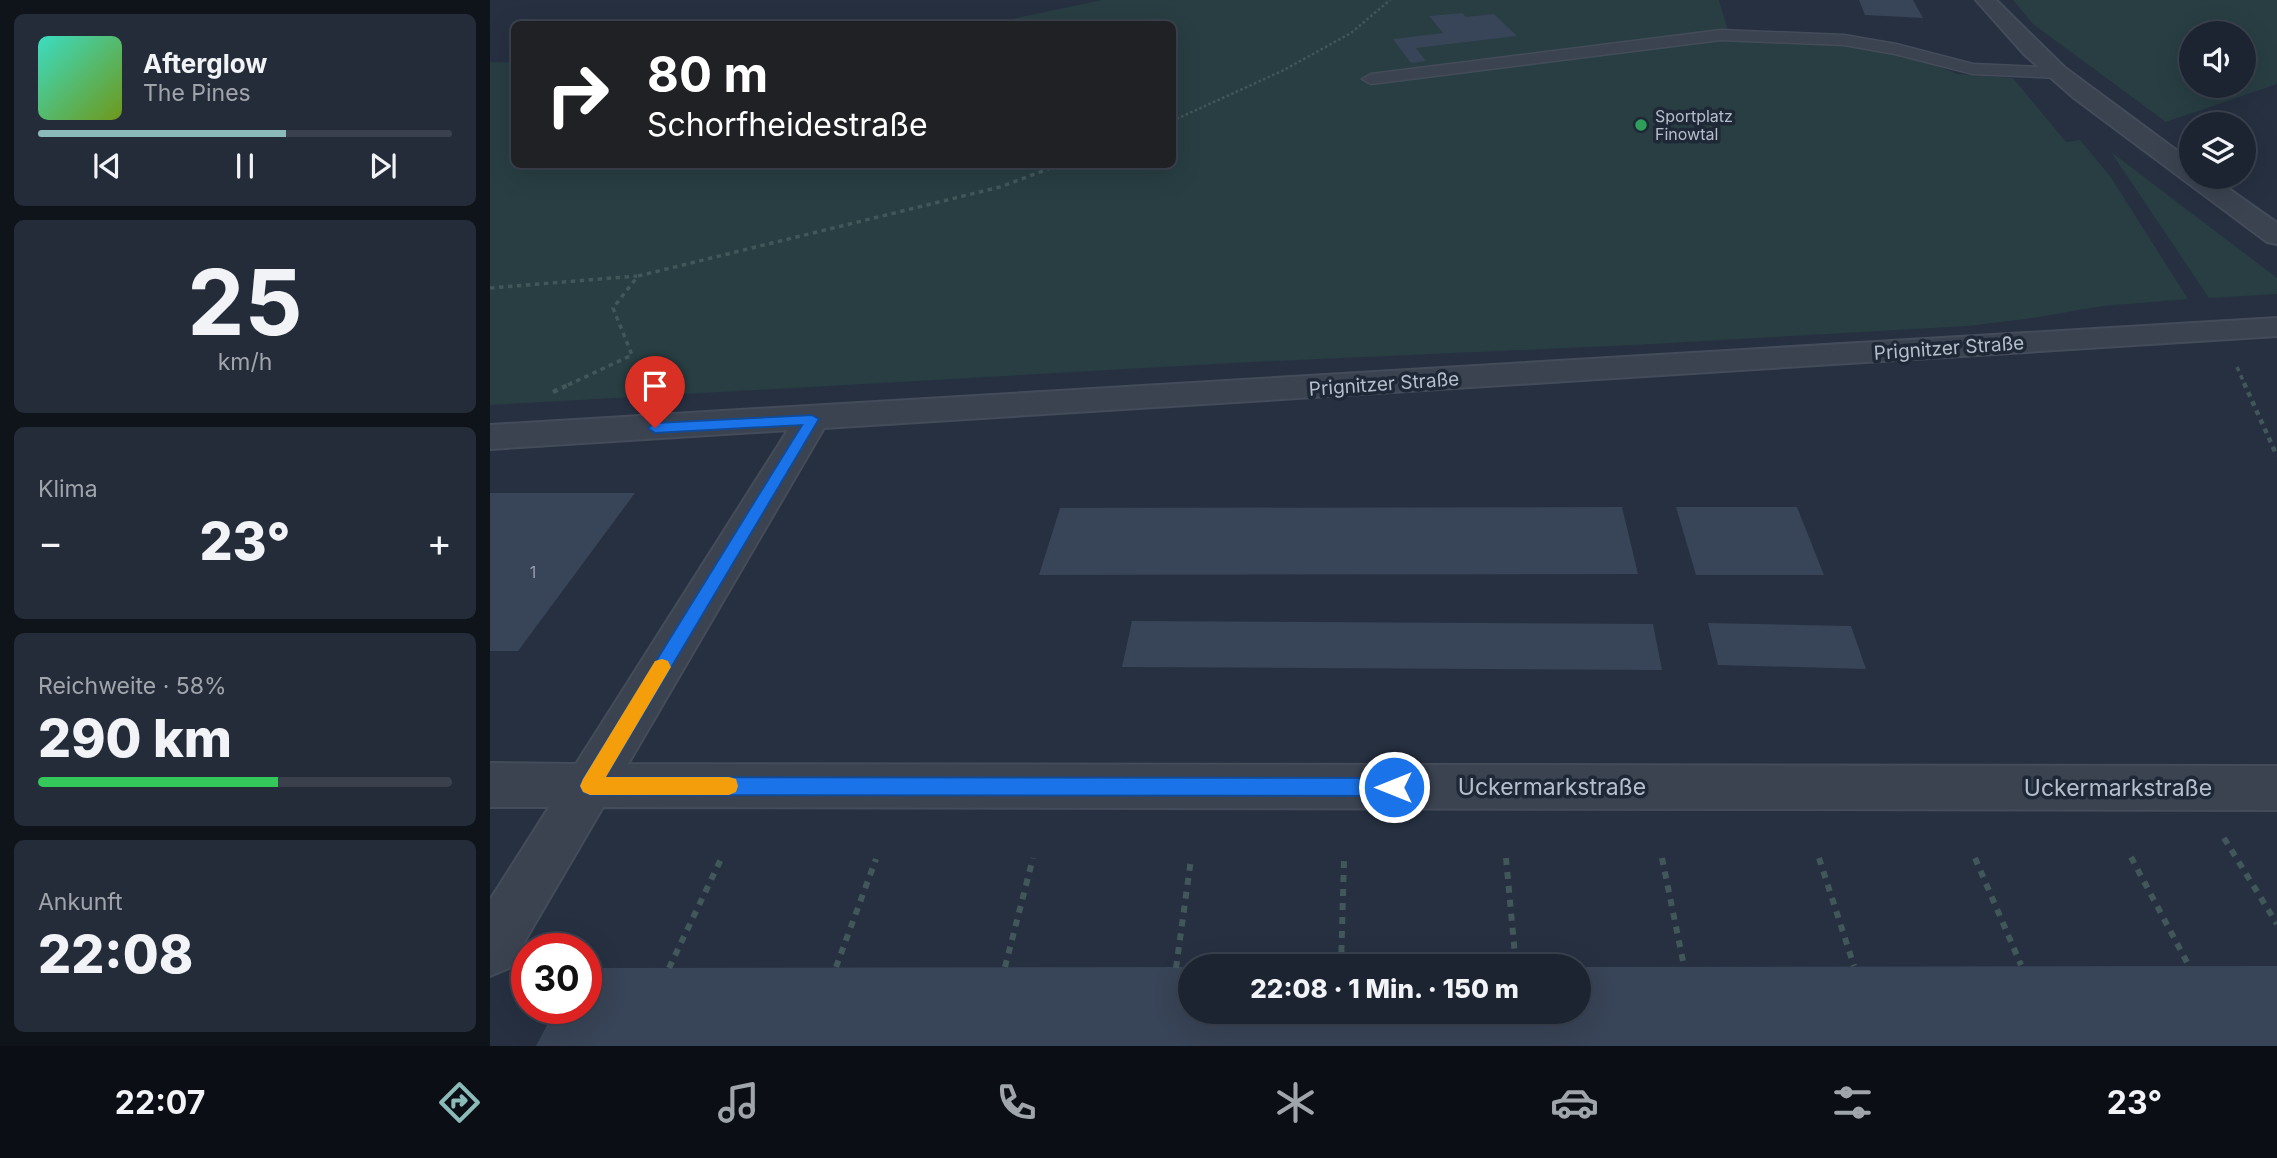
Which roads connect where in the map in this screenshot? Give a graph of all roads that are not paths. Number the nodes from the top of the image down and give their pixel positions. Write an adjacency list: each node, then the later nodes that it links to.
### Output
1 (1986, 0): 2 (street)
2 (2059, 73): 3 (lane); 4 (street)
3 (1371, 79)
4 (2179, 165)
5 (2212, 189): 6 (street)
6 (2277, 236)
7 (2277, 327): 8 (street, Prignitzer Straße)
8 (812, 419): 9 (street, Prignitzer Straße); 11 (street)
9 (494, 437)
10 (490, 785): 11 (street, Uckermarkstraße)
11 (590, 786): 12 (street, Uckermarkstraße); 13 (street)
12 (2277, 788)
13 (490, 949)

